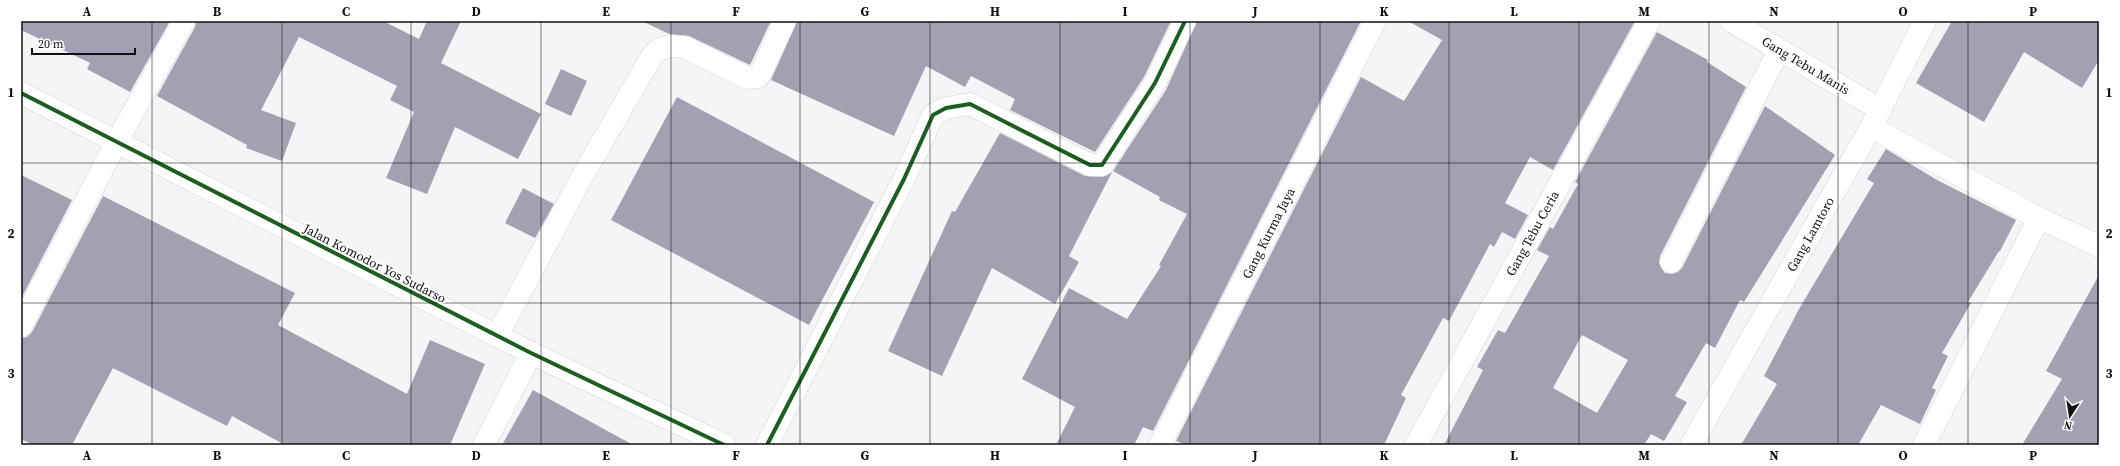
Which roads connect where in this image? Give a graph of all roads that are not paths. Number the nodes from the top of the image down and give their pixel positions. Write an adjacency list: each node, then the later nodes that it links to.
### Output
1 (184, 21): 11 (street)
2 (784, 21): 16 (street)
3 (1185, 21): 20 (street)
4 (1376, 21): 21 (street, Gang Kurma Jaya)
5 (1649, 21): 22 (street, Gang Tebu Ceria)
6 (1731, 21): 8 (street, Gang Tebu Manis)
7 (1925, 21): 10 (street, Gang Lamtoro)
8 (1779, 50): 10 (street, Gang Tebu Manis); 14 (street)
9 (21, 93): 11 (street, Jalan Komodor Yos Sudarso)
10 (1876, 118): 12 (street, Gang Tebu Manis); 23 (street, Gang Lamtoro)
11 (116, 143): 15 (street); 16 (street, Jalan Komodor Yos Sudarso)
12 (2038, 218): 13 (street, Gang Tebu Manis); 24 (street)
13 (2099, 246)
14 (1671, 262)
15 (21, 326)
16 (498, 336): 17 (street, Jalan Komodor Yos Sudarso)
17 (531, 353): 18 (street); 19 (street, Jalan Komodor Yos Sudarso)
18 (484, 445)
19 (724, 445)
20 (767, 445)
21 (1160, 445)
22 (1416, 445)
23 (1692, 445)
24 (1924, 445)

